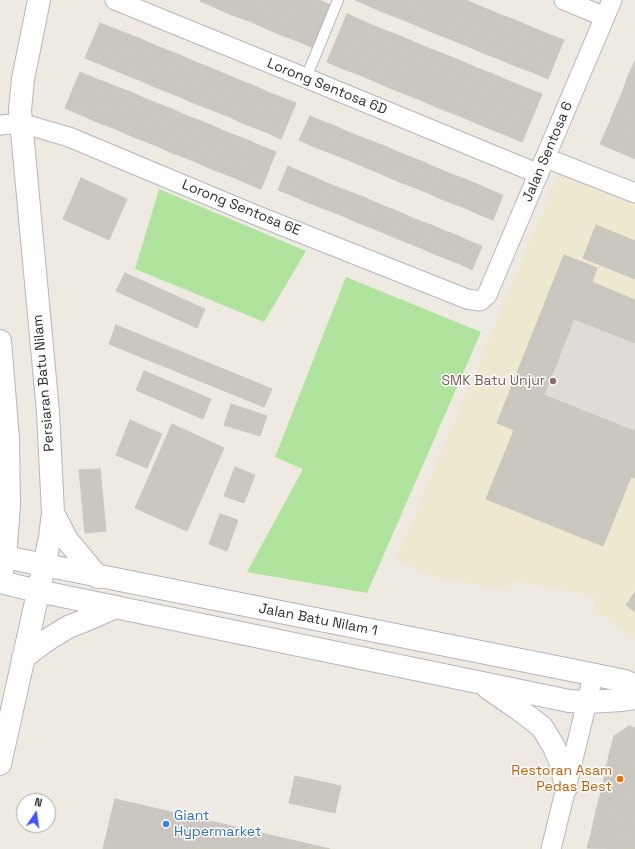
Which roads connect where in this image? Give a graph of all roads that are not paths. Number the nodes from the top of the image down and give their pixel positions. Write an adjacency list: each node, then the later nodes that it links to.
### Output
1 (39, 0): 7 (main road, Persiaran Batu Nilam)
2 (115, 0): 6 (street, Lorong Sentosa 6D)
3 (338, 0): 6 (lane)
4 (564, 0): 5 (street)
5 (609, 8): 8 (street, Jalan Sentosa 6)
6 (306, 78): 8 (street, Lorong Sentosa 6D)
7 (10, 124): 10 (street, Lorong Sentosa 6E); 12 (main road, Persiaran Batu Nilam)
8 (543, 166): 9 (street); 10 (street, Jalan Sentosa 6)
9 (635, 193)
10 (480, 301)
11 (0, 341): 13 (main road)
12 (53, 513): 14 (main road, Persiaran Batu Nilam); 15 (main road)
13 (2, 557): 14 (main road, Jalan Batu Nilam 1); 16 (main road)
14 (44, 566): 15 (main road, Jalan Batu Nilam 1); 17 (main road, Persiaran Batu Nilam)
15 (98, 576): 20 (main road, Jalan Batu Nilam 1)
16 (0, 581): 17 (main road, Jalan Batu Nilam 1)
17 (38, 591): 18 (main road, Jalan Batu Nilam 1); 19 (main road, Persiaran Batu Nilam)
18 (116, 607): 19 (main road); 21 (main road, Jalan Batu Nilam 1)
19 (23, 658): 25 (main road, Persiaran Batu Nilam)
20 (592, 675): 22 (main road, Jalan Batu Nilam 1); 24 (street)
21 (480, 683): 24 (main road, Jalan Batu Nilam 1); 26 (main road)
22 (635, 686)
23 (635, 698): 24 (main road, Jalan Batu Nilam 1)
24 (587, 702): 26 (street)
25 (0, 764)
26 (566, 788): 27 (street)
27 (551, 849)

